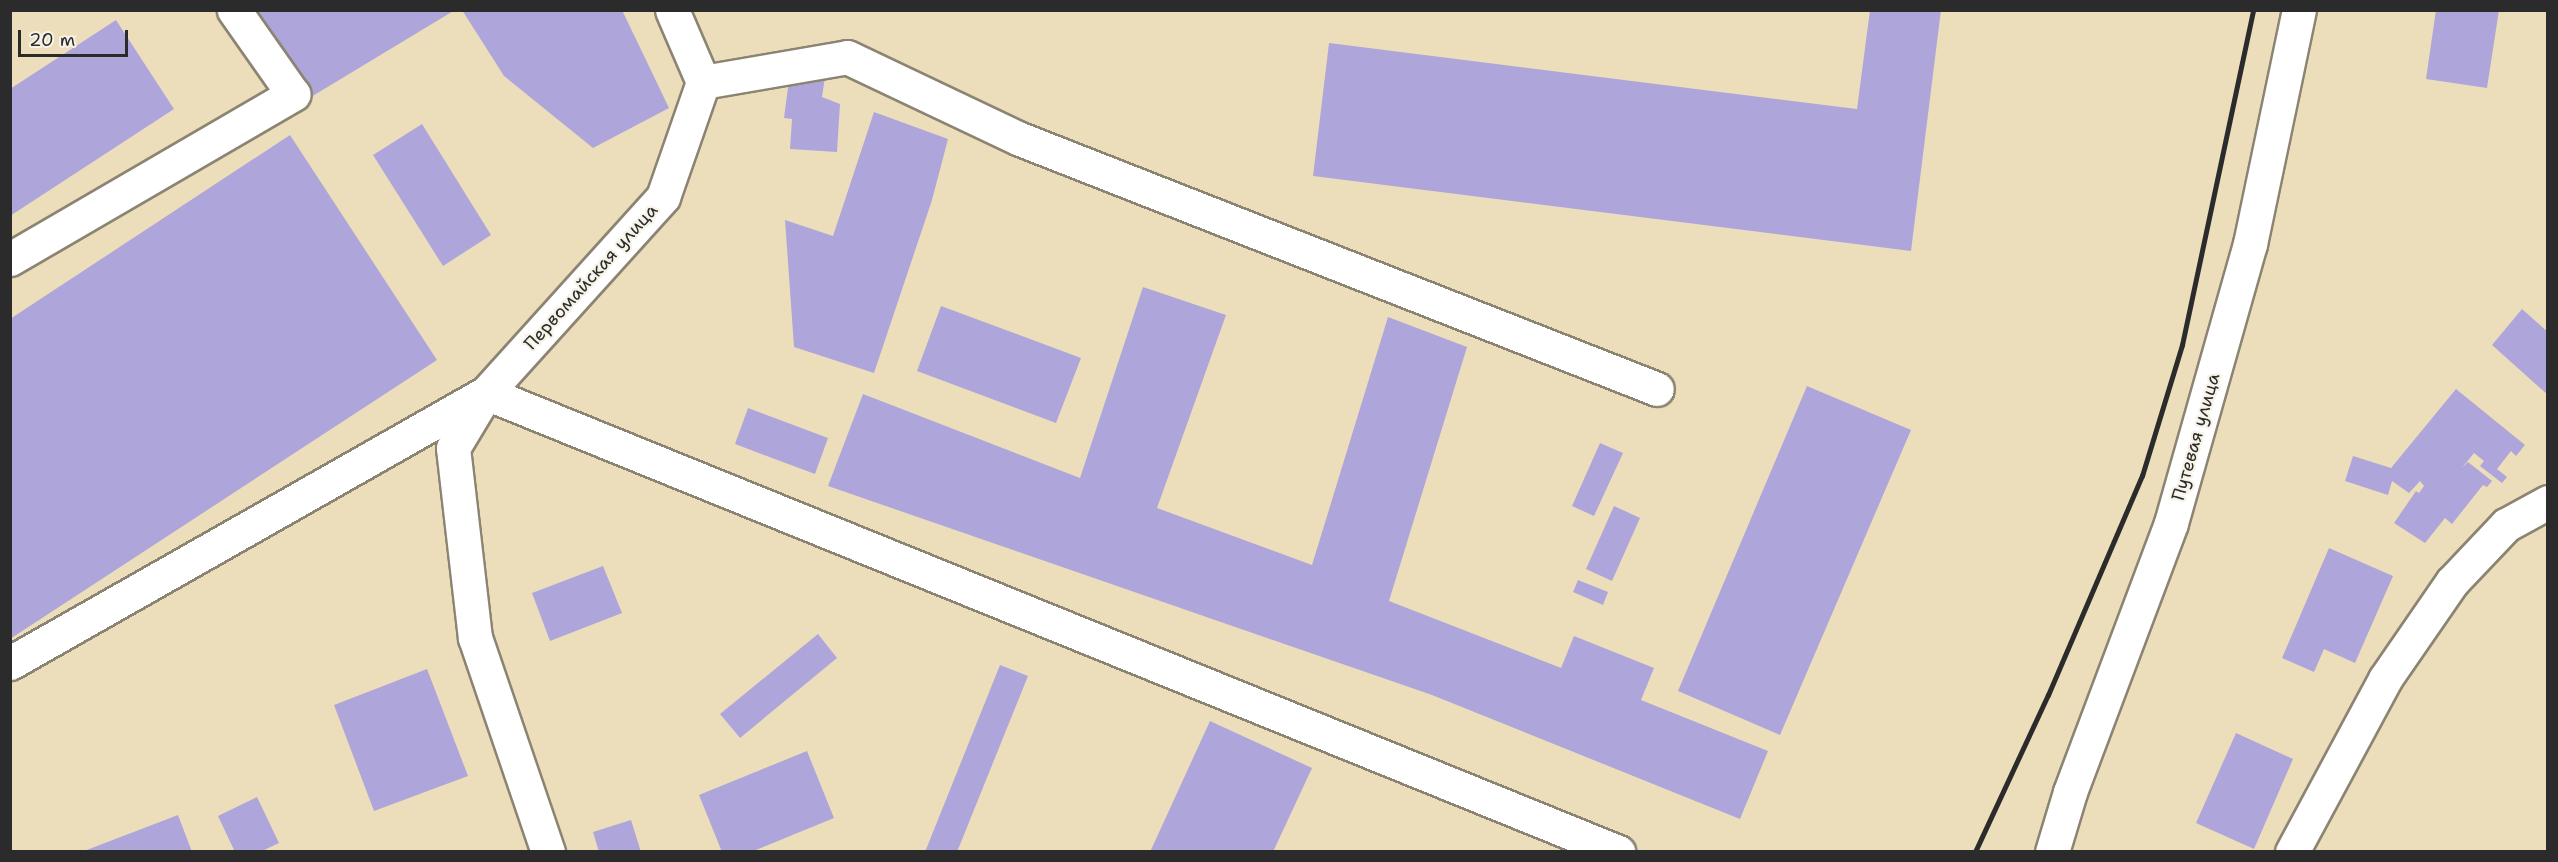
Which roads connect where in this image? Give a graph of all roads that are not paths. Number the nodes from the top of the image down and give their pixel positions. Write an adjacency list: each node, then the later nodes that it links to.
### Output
1 (234, 10): 5 (street)
2 (672, 10): 4 (street)
3 (2299, 10): 12 (street, Путевая улица)
4 (703, 82): 6 (street); 7 (street, Первомайская улица)
5 (10, 259)
6 (1657, 389)
7 (486, 393): 9 (street); 10 (street); 11 (street)
8 (2547, 502): 13 (street)
9 (10, 663)
10 (548, 852)
11 (1618, 852)
12 (2052, 852)
13 (2292, 852)

